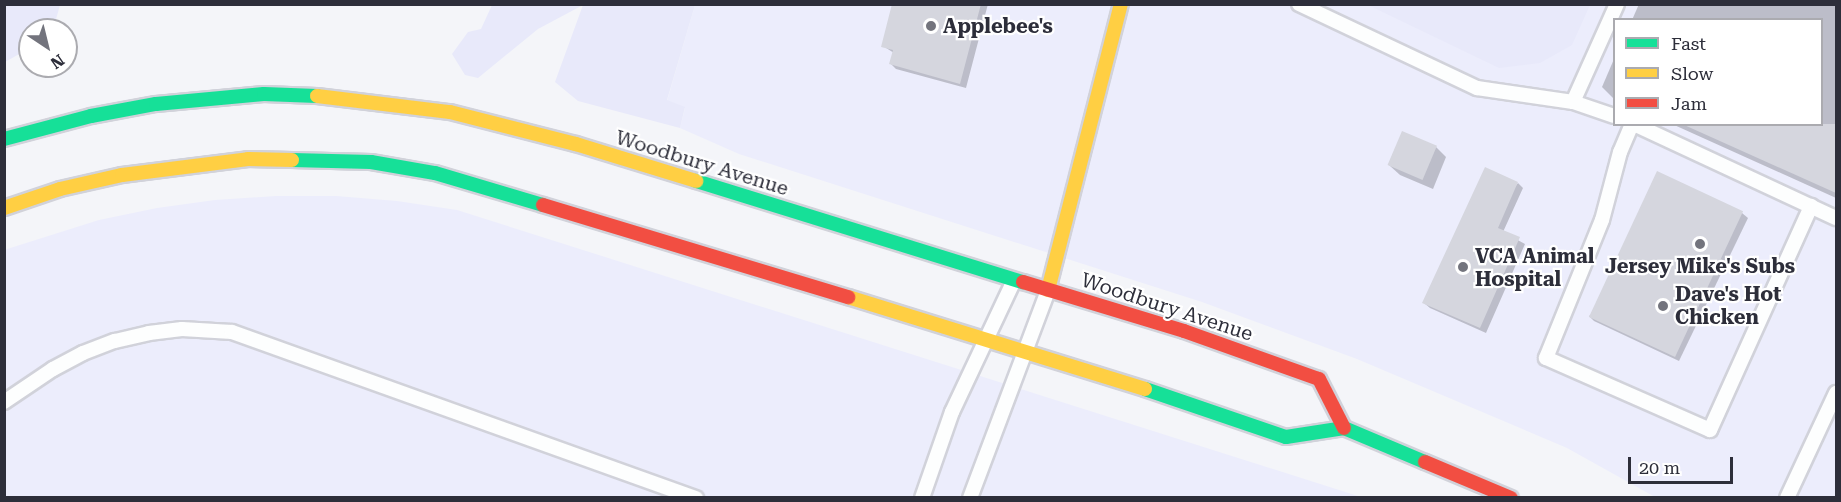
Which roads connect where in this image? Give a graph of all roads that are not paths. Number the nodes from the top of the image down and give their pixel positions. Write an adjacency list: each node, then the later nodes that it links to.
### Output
1 (1121, 4): 12 (main road)
2 (1299, 4): 4 (lane)
3 (1617, 4): 4 (lane)
4 (1573, 102): 5 (lane)
5 (1613, 116)
6 (1632, 126): 9 (lane)
7 (1637, 126): 9 (lane)
8 (4, 139): 14 (main road, Woodbury Avenue)
9 (1811, 206): 11 (lane)
10 (4, 208): 16 (main road)
11 (1836, 218)
12 (1062, 232): 13 (main road); 15 (main road)
13 (1046, 248)
14 (1018, 276): 15 (main road, Woodbury Avenue); 16 (lane)
15 (1048, 290): 17 (lane); 20 (main road, Woodbury Avenue)
16 (986, 339): 17 (main road); 22 (lane)
17 (1025, 351): 20 (main road); 23 (lane)
18 (1836, 393): 25 (lane)
19 (4, 402): 21 (lane)
20 (1344, 428): 24 (main road)
21 (696, 498)
22 (922, 498)
23 (970, 498)
24 (1511, 498)
25 (1787, 498)

